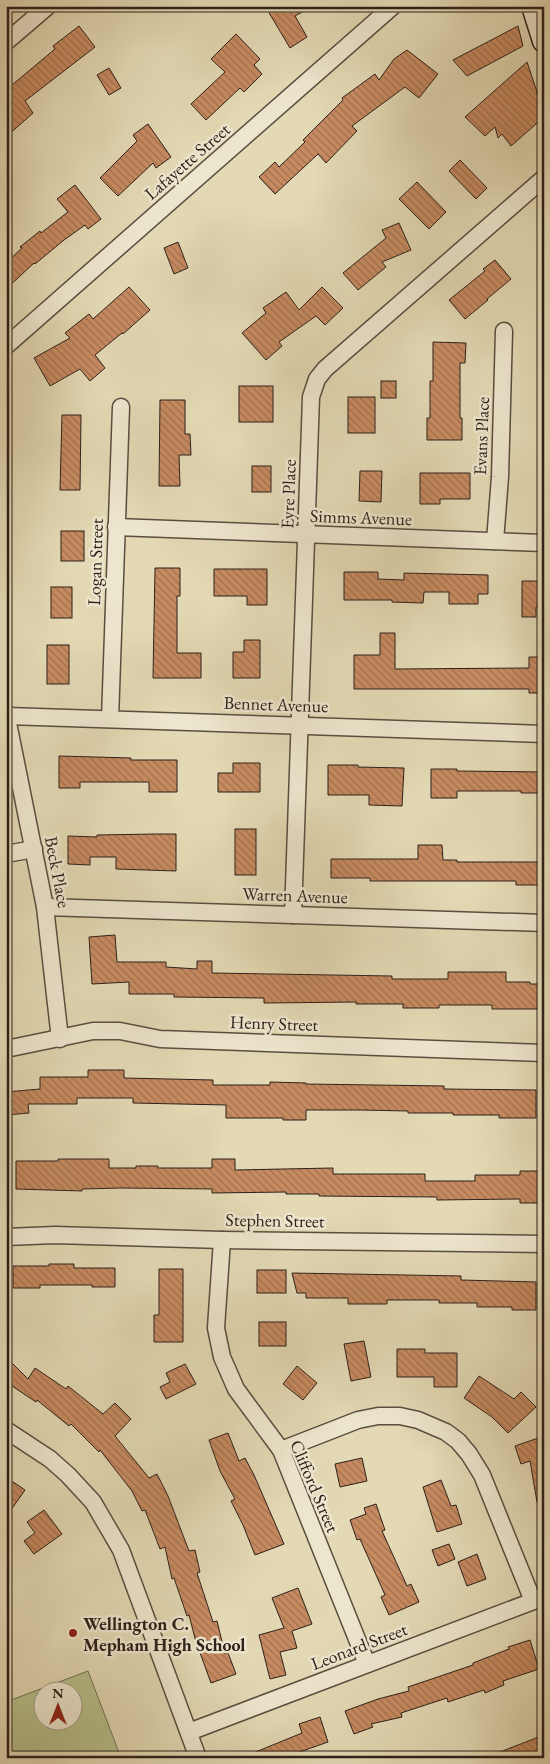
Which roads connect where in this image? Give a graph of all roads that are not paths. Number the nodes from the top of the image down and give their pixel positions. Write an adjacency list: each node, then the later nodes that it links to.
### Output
1 (48, 6): 5 (street)
2 (393, 6): 8 (street, Lafayette Street)
3 (533, 6): 4 (street)
4 (544, 41)
5 (6, 42)
6 (544, 178): 11 (street, Eyre Place)
7 (504, 331): 12 (street, Evans Place)
8 (6, 346)
9 (121, 407): 10 (street, Logan Street)
10 (116, 527): 11 (street, Simms Avenue); 15 (street, Logan Street)
11 (307, 535): 12 (street, Simms Avenue); 16 (street, Eyre Place)
12 (495, 541): 13 (street, Simms Avenue)
13 (544, 543)
14 (6, 715): 15 (street, Bennet Avenue); 18 (street, Beck Place)
15 (110, 719): 16 (street, Bennet Avenue)
16 (300, 725): 17 (street, Bennet Avenue); 21 (street, Eyre Place)
17 (544, 734)
18 (34, 848): 19 (street); 20 (street, Beck Place)
19 (6, 854)
20 (45, 907): 21 (street, Warren Avenue); 23 (street, Beck Place)
21 (293, 915): 22 (street, Warren Avenue)
22 (544, 923)
23 (60, 1039): 24 (street, Henry Street); 25 (street, Henry Street)
24 (6, 1049)
25 (544, 1053)
26 (6, 1237): 27 (street, Stephen Street)
27 (222, 1240): 28 (street, Stephen Street); 30 (street, Clifford Street)
28 (544, 1244)
29 (6, 1430): 33 (street)
30 (281, 1450): 31 (street); 32 (street, Clifford Street)
31 (538, 1599): 32 (street, Leonard Street)
32 (367, 1664): 33 (street, Leonard Street)
33 (189, 1732): 34 (street)
34 (198, 1758)

